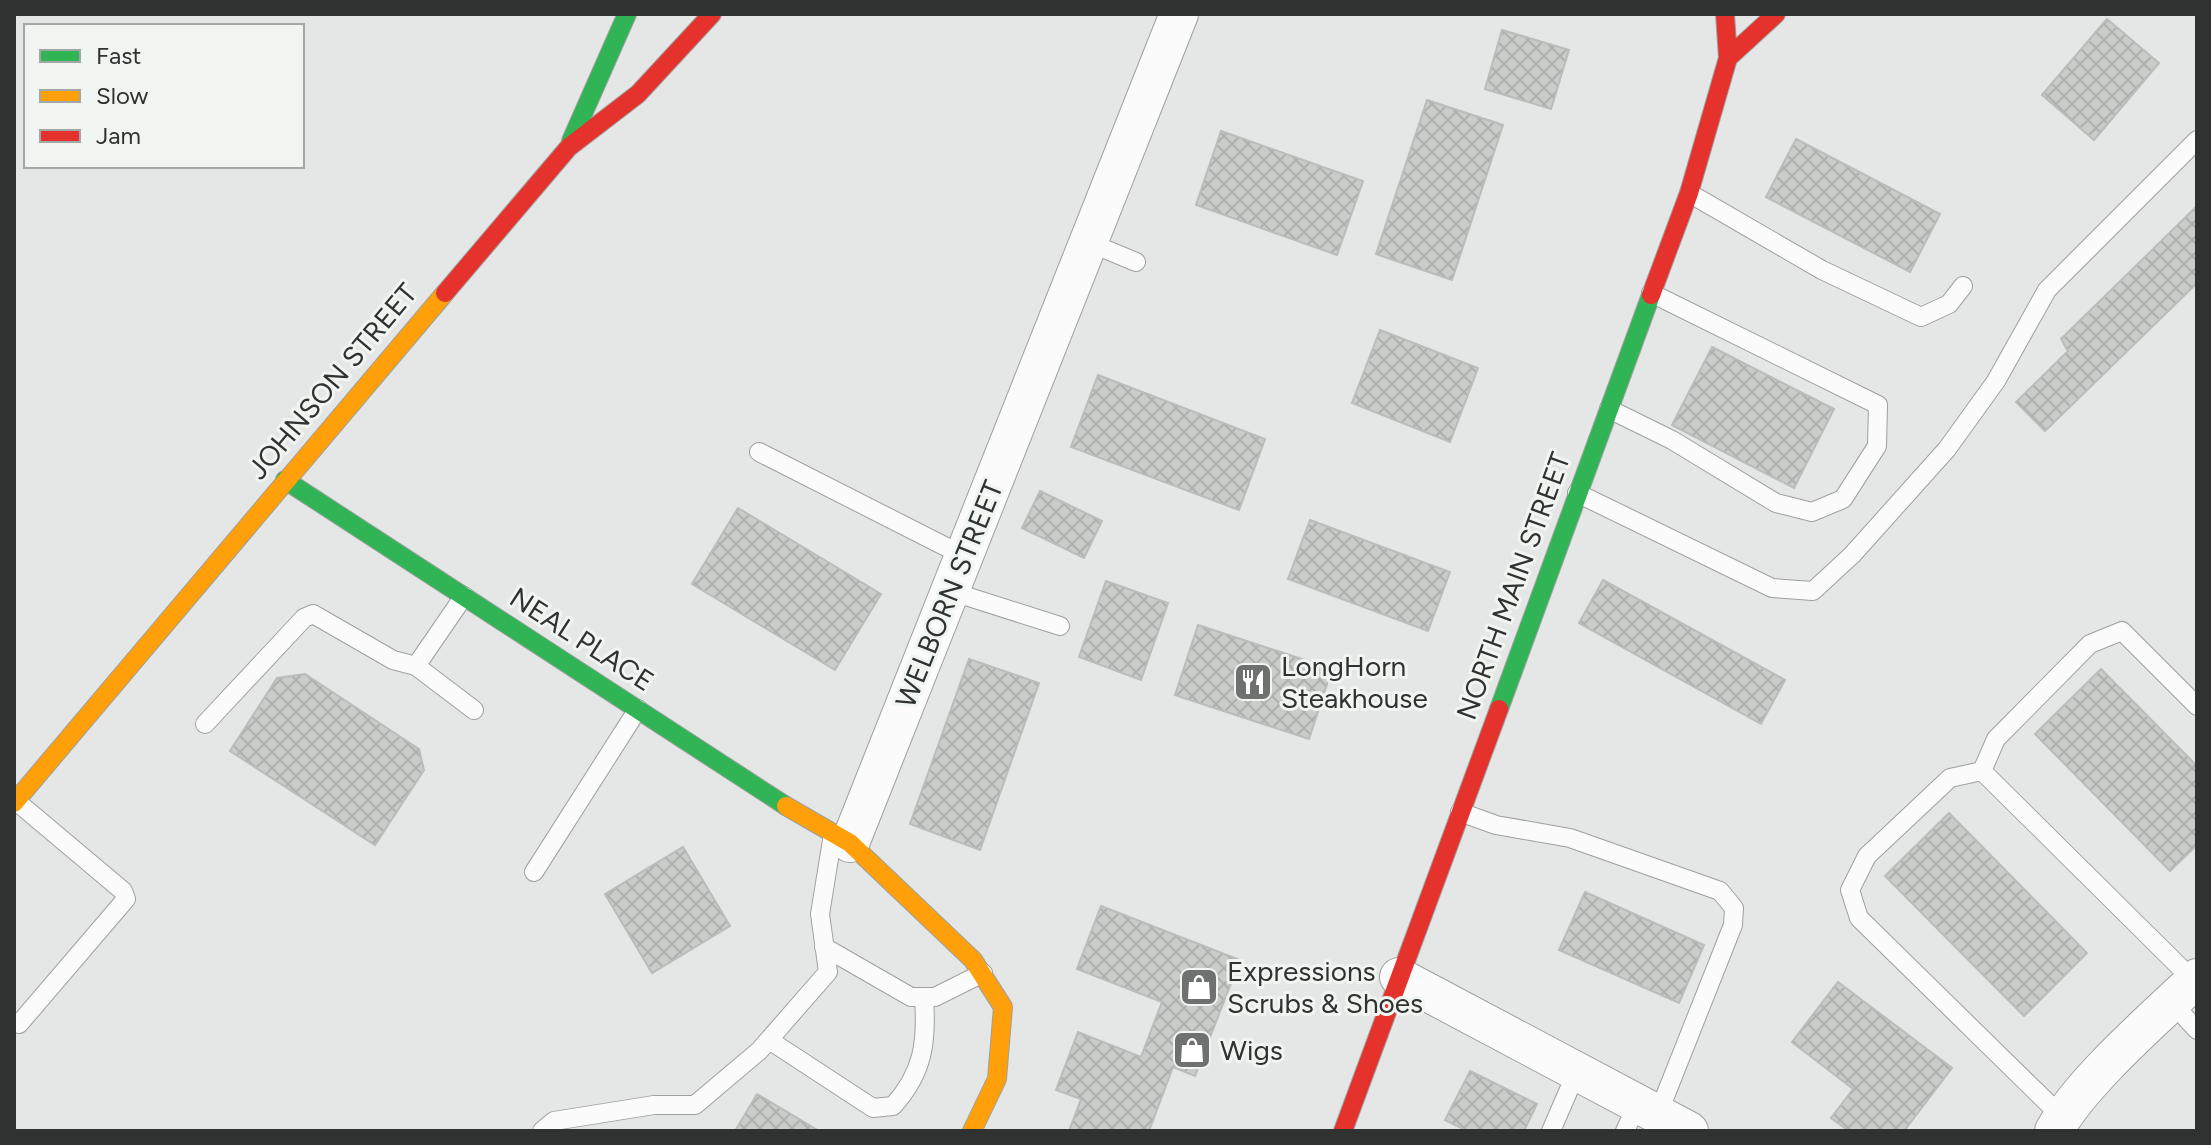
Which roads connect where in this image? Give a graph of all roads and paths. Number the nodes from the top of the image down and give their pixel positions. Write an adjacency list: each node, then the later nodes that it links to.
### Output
1 (627, 14): 8 (street)
2 (712, 14): 8 (street, JOHNSON STREET)
3 (1179, 14): 10 (street, WELBORN STREET)
4 (1725, 14): 6 (street, NORTH MAIN STREET)
5 (1776, 14): 6 (street)
6 (1728, 58): 9 (street, NORTH MAIN STREET)
7 (2197, 140): 17 (lane)
8 (569, 147): 16 (street, JOHNSON STREET)
9 (1689, 193): 12 (lane); 13 (street, NORTH MAIN STREET)
10 (1088, 242): 11 (lane); 18 (street, WELBORN STREET)
11 (1136, 262)
12 (1963, 286)
13 (1651, 293): 14 (street, NORTH MAIN STREET); 14 (lane)
14 (1609, 409): 17 (street, NORTH MAIN STREET)
15 (759, 452): 18 (lane)
16 (285, 480): 20 (street, NEAL PLACE); 28 (street, JOHNSON STREET)
17 (1577, 493): 29 (street, NORTH MAIN STREET)
18 (964, 556): 19 (street, WELBORN STREET)
19 (950, 591): 21 (lane); 30 (street, WELBORN STREET)
20 (464, 596): 22 (lane); 24 (street, NEAL PLACE)
21 (1060, 626)
22 (416, 666): 25 (lane); 26 (lane)
23 (2197, 706): 27 (lane)
24 (638, 709): 30 (street, NEAL PLACE); 31 (lane)
25 (474, 710)
26 (205, 724)
27 (1982, 771): 35 (lane); 42 (lane)
28 (15, 802): 37 (lane)
29 (1460, 812): 34 (street, NORTH MAIN STREET); 41 (lane)
30 (841, 838): 32 (lane); 33 (street)
31 (534, 872)
32 (824, 947): 36 (lane); 39 (lane)
33 (983, 973): 36 (lane); 44 (street)
34 (1399, 977): 40 (street); 45 (street, NORTH MAIN STREET)
35 (2187, 987): 38 (lane); 42 (street)
36 (924, 997): 39 (lane)
37 (14, 1023)
38 (2197, 1030)
39 (769, 1040): 43 (lane)
40 (1577, 1071): 41 (street); 46 (lane)
41 (1653, 1120)
42 (2058, 1124)
43 (542, 1131)
44 (972, 1131)
45 (1343, 1131)
46 (1551, 1131)

